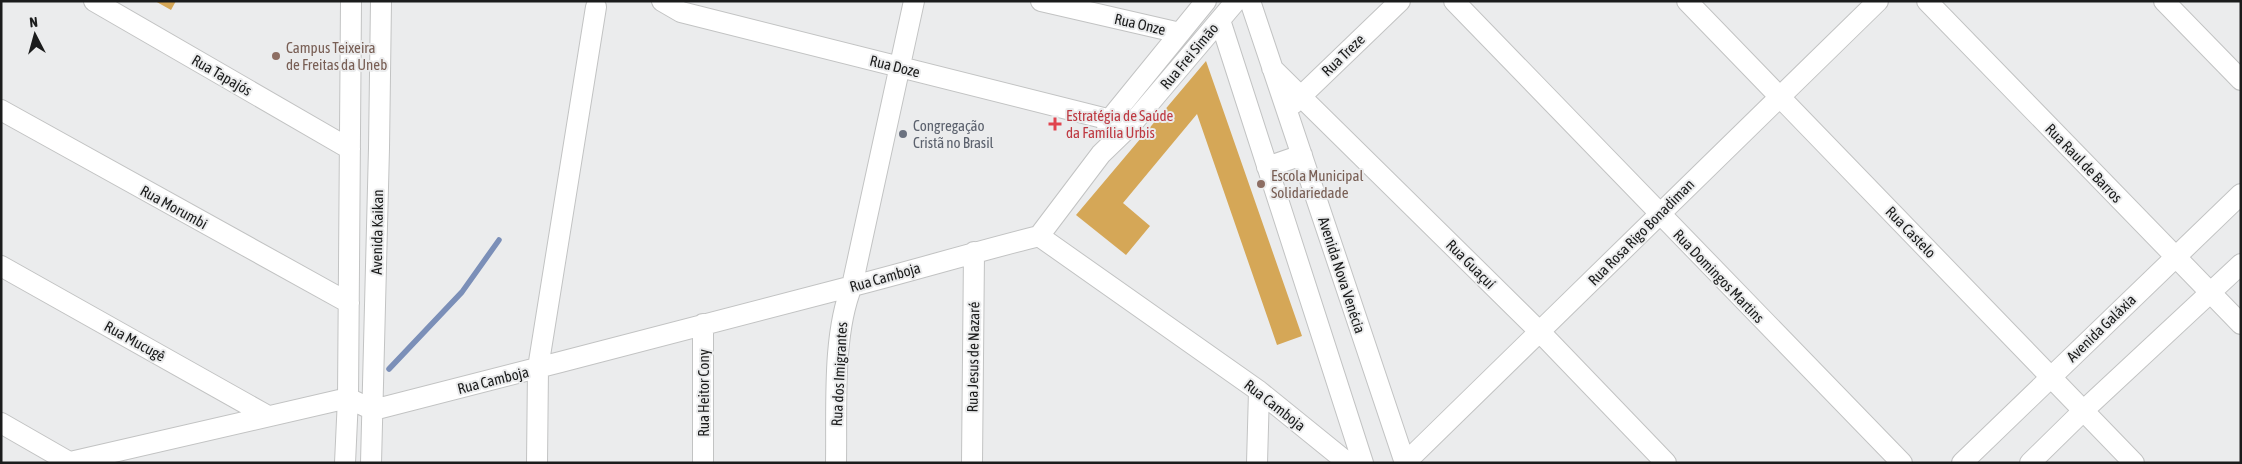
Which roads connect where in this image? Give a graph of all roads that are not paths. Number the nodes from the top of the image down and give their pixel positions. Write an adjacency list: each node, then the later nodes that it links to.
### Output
1 (94, 1): 28 (street, Rua Tapajós)
2 (351, 1): 28 (street, Avenida Kaikan)
3 (381, 1): 48 (street, Avenida Kaikan)
4 (662, 1): 19 (street, Rua Doze)
5 (914, 1): 19 (street, Rua dos Imigrantes)
6 (1041, 1): 18 (street, Rua Onze)
7 (1206, 1): 18 (street, Rua Frei Simão)
8 (1236, 1): 17 (street, Rua Frei Simão)
9 (1250, 1): 20 (street, Avenida Nova Venécia)
10 (1400, 1): 22 (street, Rua Treze)
11 (1454, 1): 33 (street, Rua Domingos Martins)
12 (1687, 1): 23 (street, Rua Castelo)
13 (1878, 1): 23 (street, Rua Rosa Rigo Bonadiman)
14 (1927, 1): 36 (street, Rua Raul de Barros)
15 (2164, 1): 21 (street)
16 (596, 7): 45 (street)
17 (1220, 20): 27 (street, Rua Frei Simão); 31 (street)
18 (1180, 33): 26 (street, Rua Frei Simão)
19 (899, 67): 26 (street, Rua Doze); 39 (street, Rua dos Imigrantes)
20 (1272, 68): 22 (street, Rua Guaçuí); 25 (street, Avenida Nova Venécia)
21 (2241, 80)
22 (1301, 95): 25 (street, Rua Treze); 44 (street, Rua Guaçuí)
23 (1778, 96): 33 (street, Rua Rosa Rigo Bonadiman); 46 (street, Rua Castelo)
24 (1, 110): 41 (street, Rua Morumbi)
25 (1287, 110): 30 (street, Avenida Nova Venécia)
26 (1110, 119): 27 (street, Rua Doze); 29 (street, Rua Frei Simão)
27 (1131, 125): 29 (street, Rua Frei Simão)
28 (350, 149): 41 (street, Avenida Kaikan)
29 (1102, 154): 34 (street, Rua Frei Simão)
30 (1302, 155): 31 (street); 52 (street, Avenida Nova Venécia)
31 (1267, 167): 62 (street)
32 (2241, 194): 36 (street, Avenida Galáxia)
33 (1659, 214): 44 (street, Rua Rosa Rigo Bonadiman); 64 (street, Rua Domingos Martins)
34 (1039, 236): 35 (street, Rua Camboja); 47 (street, Rua Camboja)
35 (974, 252): 39 (street, Rua Camboja); 59 (street, Rua Jesus de Nazaré)
36 (2174, 257): 40 (street, Rua Raul de Barros); 46 (street, Avenida Galáxia)
37 (2241, 264): 40 (street)
38 (1, 266): 50 (street, Rua Mucugê)
39 (852, 286): 42 (street, Rua Camboja); 58 (street, Rua dos Imigrantes)
40 (2211, 293): 43 (street, Rua Raul de Barros); 49 (street)
41 (348, 303): 48 (street, Avenida Kaikan)
42 (703, 324): 45 (street, Rua Camboja); 57 (street, Rua Heitor Cony)
43 (2241, 324)
44 (1540, 332): 52 (street, Rua Rosa Rigo Bonadiman); 63 (street, Rua Guaçuí)
45 (538, 368): 48 (street, Rua Camboja); 56 (street)
46 (2051, 376): 49 (street, Rua Castelo); 65 (street, Avenida Galáxia)
47 (1259, 391): 60 (street); 61 (street, Rua Camboja)
48 (360, 404): 50 (street, Rua Camboja); 54 (street, Avenida Kaikan); 55 (street, Avenida Kaikan)
49 (2083, 410): 66 (street); 67 (street, Rua Castelo)
50 (268, 416): 53 (street, Rua Camboja)
51 (1, 423): 53 (street)
52 (1412, 461)
53 (68, 462)
54 (345, 463)
55 (371, 463)
56 (537, 463)
57 (703, 463)
58 (836, 463)
59 (972, 463)
60 (1257, 463)
61 (1348, 463)
62 (1363, 463)
63 (1666, 463)
64 (1902, 463)
65 (1962, 463)
66 (2030, 463)
67 (2134, 463)

